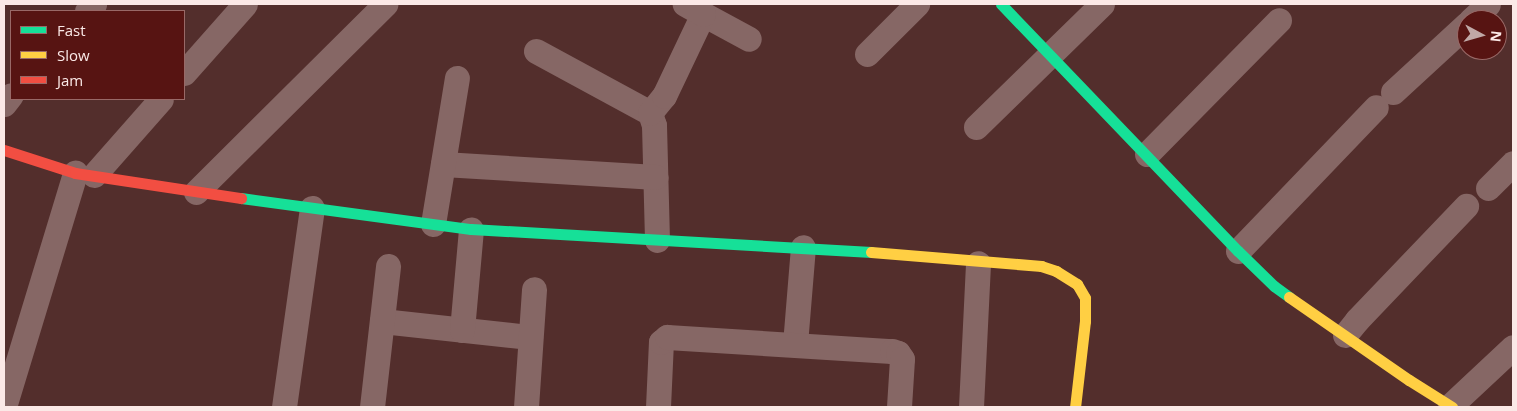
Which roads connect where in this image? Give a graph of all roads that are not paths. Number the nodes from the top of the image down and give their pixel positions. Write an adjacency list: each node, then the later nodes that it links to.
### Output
1 (245, 4): 13 (street)
2 (384, 4): 25 (street)
3 (917, 4): 11 (street)
4 (1001, 4): 12 (street)
5 (1102, 4): 12 (street)
6 (694, 9): 9 (street); 16 (street)
7 (1279, 20): 19 (street)
8 (1457, 33): 32 (street)
9 (750, 39)
10 (536, 51): 16 (street)
11 (867, 54)
12 (1051, 55): 17 (street); 19 (street)
13 (185, 72)
14 (457, 78): 21 (street)
15 (160, 100): 22 (street)
16 (650, 113): 23 (street)
17 (976, 127)
18 (4, 150): 22 (street)
19 (1147, 154): 32 (street)
20 (1513, 163): 24 (street)
21 (443, 164): 23 (street); 28 (street)
22 (85, 174): 25 (street); 42 (street)
23 (656, 178): 30 (street)
24 (1488, 188)
25 (196, 192): 27 (street)
26 (1466, 206): 38 (street)
27 (312, 208): 28 (street); 43 (street)
28 (433, 224): 29 (street)
29 (471, 229): 30 (street); 37 (street)
30 (657, 240): 31 (street)
31 (803, 247): 33 (street); 40 (street)
32 (1238, 251): 38 (street)
33 (978, 263): 48 (street); 49 (street)
34 (388, 266): 36 (street)
35 (534, 290): 39 (street)
36 (382, 321): 37 (street); 44 (street)
37 (462, 330): 39 (street)
38 (1345, 335): 50 (street)
39 (530, 338): 45 (street)
40 (795, 344): 46 (street); 47 (street)
41 (1513, 347): 50 (street)
42 (4, 407)
43 (284, 407)
44 (372, 407)
45 (526, 407)
46 (658, 407)
47 (899, 407)
48 (971, 407)
49 (1075, 407)
50 (1451, 407)

